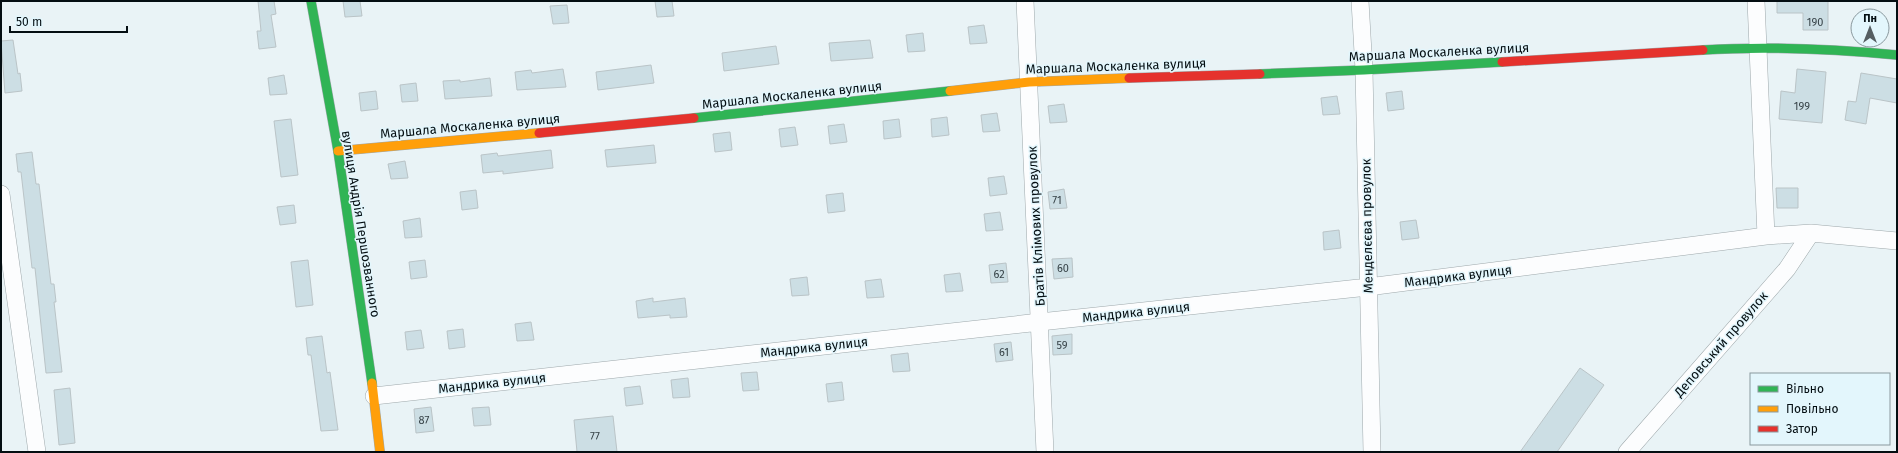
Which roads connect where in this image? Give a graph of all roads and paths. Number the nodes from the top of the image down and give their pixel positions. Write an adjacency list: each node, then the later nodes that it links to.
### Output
1 (311, 1): 9 (street, вулиця Андрія Першозванного)
2 (1026, 1): 8 (street, Братів Клімових провулок)
3 (1360, 1): 7 (street, Менделєєва провулок)
4 (1756, 1): 5 (street)
5 (1758, 48): 6 (street, Маршала Москаленка вулиця); 7 (street, Маршала Москаленка вулиця); 12 (street)
6 (1897, 55)
7 (1364, 70): 8 (street, Маршала Москаленка вулиця); 14 (street, Менделєєва провулок)
8 (1029, 82): 9 (street, Маршала Москаленка вулиця); 15 (street, Братів Клімових провулок)
9 (338, 151): 16 (street, вулиця Андрія Першозванного)
10 (1, 194): 17 (street)
11 (1811, 233): 12 (street, Мандрика вулиця); 13 (street, Мандрика вулиця); 21 (street, Деповський провулок)
12 (1766, 236): 14 (street, Мандрика вулиця)
13 (1897, 241)
14 (1368, 287): 15 (street, Мандрика вулиця); 20 (street, Менделєєва провулок)
15 (1040, 322): 16 (street, Мандрика вулиця); 19 (street, Братів Клімових провулок)
16 (374, 396): 18 (street, вулиця Андрія Першозванного)
17 (37, 452)
18 (380, 452)
19 (1045, 452)
20 (1372, 452)
21 (1627, 452)

